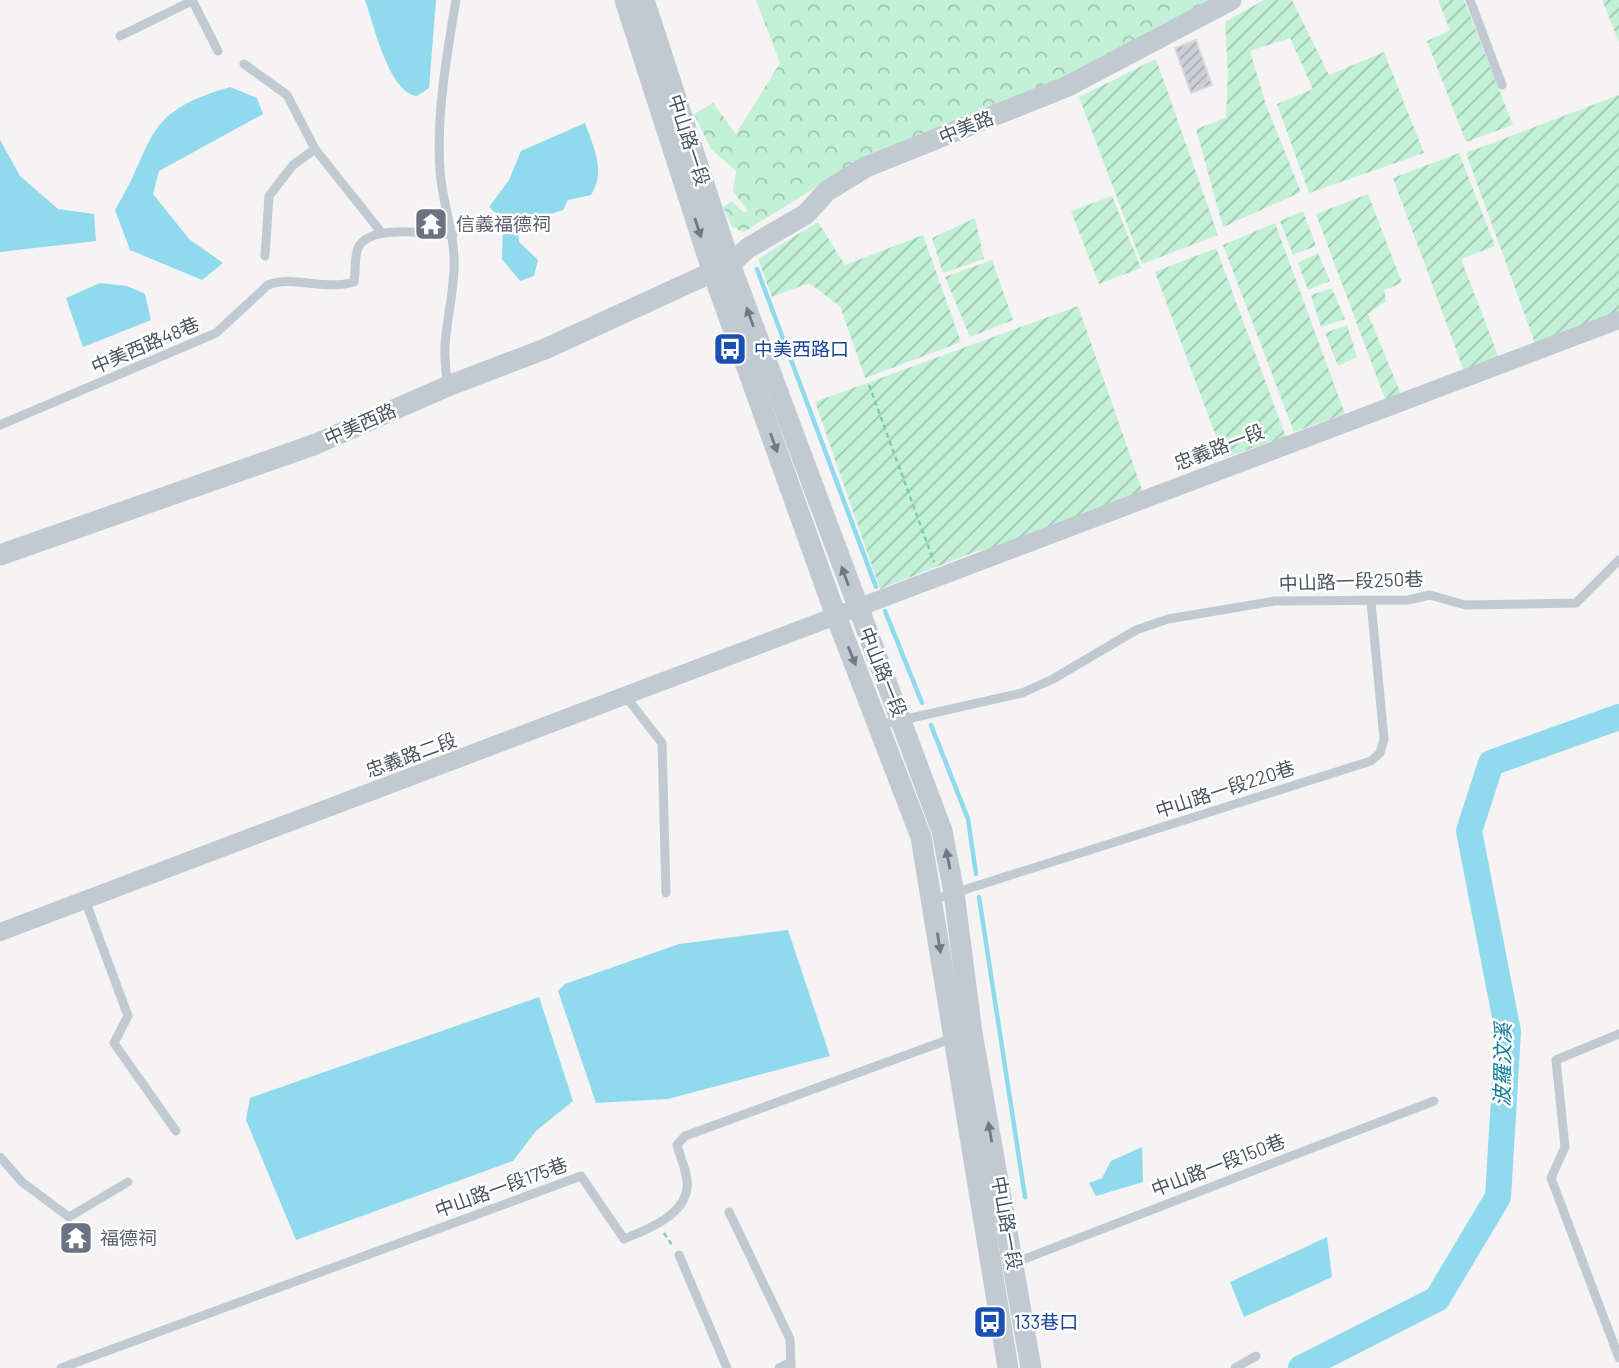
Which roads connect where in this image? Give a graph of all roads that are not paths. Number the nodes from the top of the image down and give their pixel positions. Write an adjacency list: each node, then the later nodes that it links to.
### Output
1 (192, 0): 7 (lane); 9 (lane)
2 (456, 0): 14 (lane)
3 (625, 0): 8 (street, 中山路一段)
4 (644, 0): 8 (street, 中山路一段)
5 (1231, 0): 16 (street, 中美路)
6 (1470, 0): 11 (lane)
7 (121, 36)
8 (649, 49): 16 (street, 中山路一段)
9 (218, 51)
10 (244, 64): 12 (lane)
11 (1502, 85)
12 (315, 149): 13 (lane); 15 (lane)
13 (381, 232): 14 (lane); 19 (lane, 中美西路48巷)
14 (453, 235): 18 (lane)
15 (265, 256)
16 (721, 267): 18 (street, 中美西路); 23 (street, 中山路一段, one-way to 16); 24 (street, 中山路一段, one-way to 24)
17 (1619, 320): 23 (street, 忠義路一段)
18 (448, 386): 20 (street, 中美西路)
19 (0, 425)
20 (0, 555)
21 (1619, 560): 22 (lane, 中山路一段250巷)
22 (1371, 602): 26 (lane, 中山路一段250巷); 28 (lane, 中山路一段220巷)
23 (858, 608): 24 (street, 忠義路一段); 26 (street, 中山路一段)
24 (836, 616): 25 (street, 忠義路二段); 27 (street, 中山路一段, one-way to 27)
25 (626, 696): 29 (lane); 30 (street, 忠義路二段)
26 (901, 719): 27 (lane, 中山路一段250巷); 28 (street, 中山路一段, one-way to 26)
27 (880, 725): 31 (street, 中山路一段)
28 (954, 892): 31 (lane, 中山路一段220巷); 34 (street, 中山路一段)
29 (666, 893)
30 (85, 900): 32 (street, 忠義路二段); 36 (lane)
31 (932, 900): 34 (street, 中山路一段, one-way to 34)
32 (0, 932)
33 (1619, 1034): 43 (lane)
34 (963, 1036): 41 (street, 中山路一段, one-way to 34); 45 (lane, 中山路一段175巷); 48 (street, 中山路一段)
35 (1434, 1101): 41 (lane, 中山路一段150巷)
36 (176, 1131)
37 (0, 1157): 38 (lane)
38 (128, 1182)
39 (729, 1212): 44 (lane)
40 (679, 1255): 46 (lane)
41 (1014, 1263): 49 (street, 中山路一段)
42 (1256, 1356): 50 (lane)
43 (1619, 1358)
44 (791, 1365): 47 (lane)
45 (61, 1368)
46 (727, 1368)
47 (779, 1368)
48 (1008, 1368)
49 (1031, 1368)
50 (1235, 1368)

